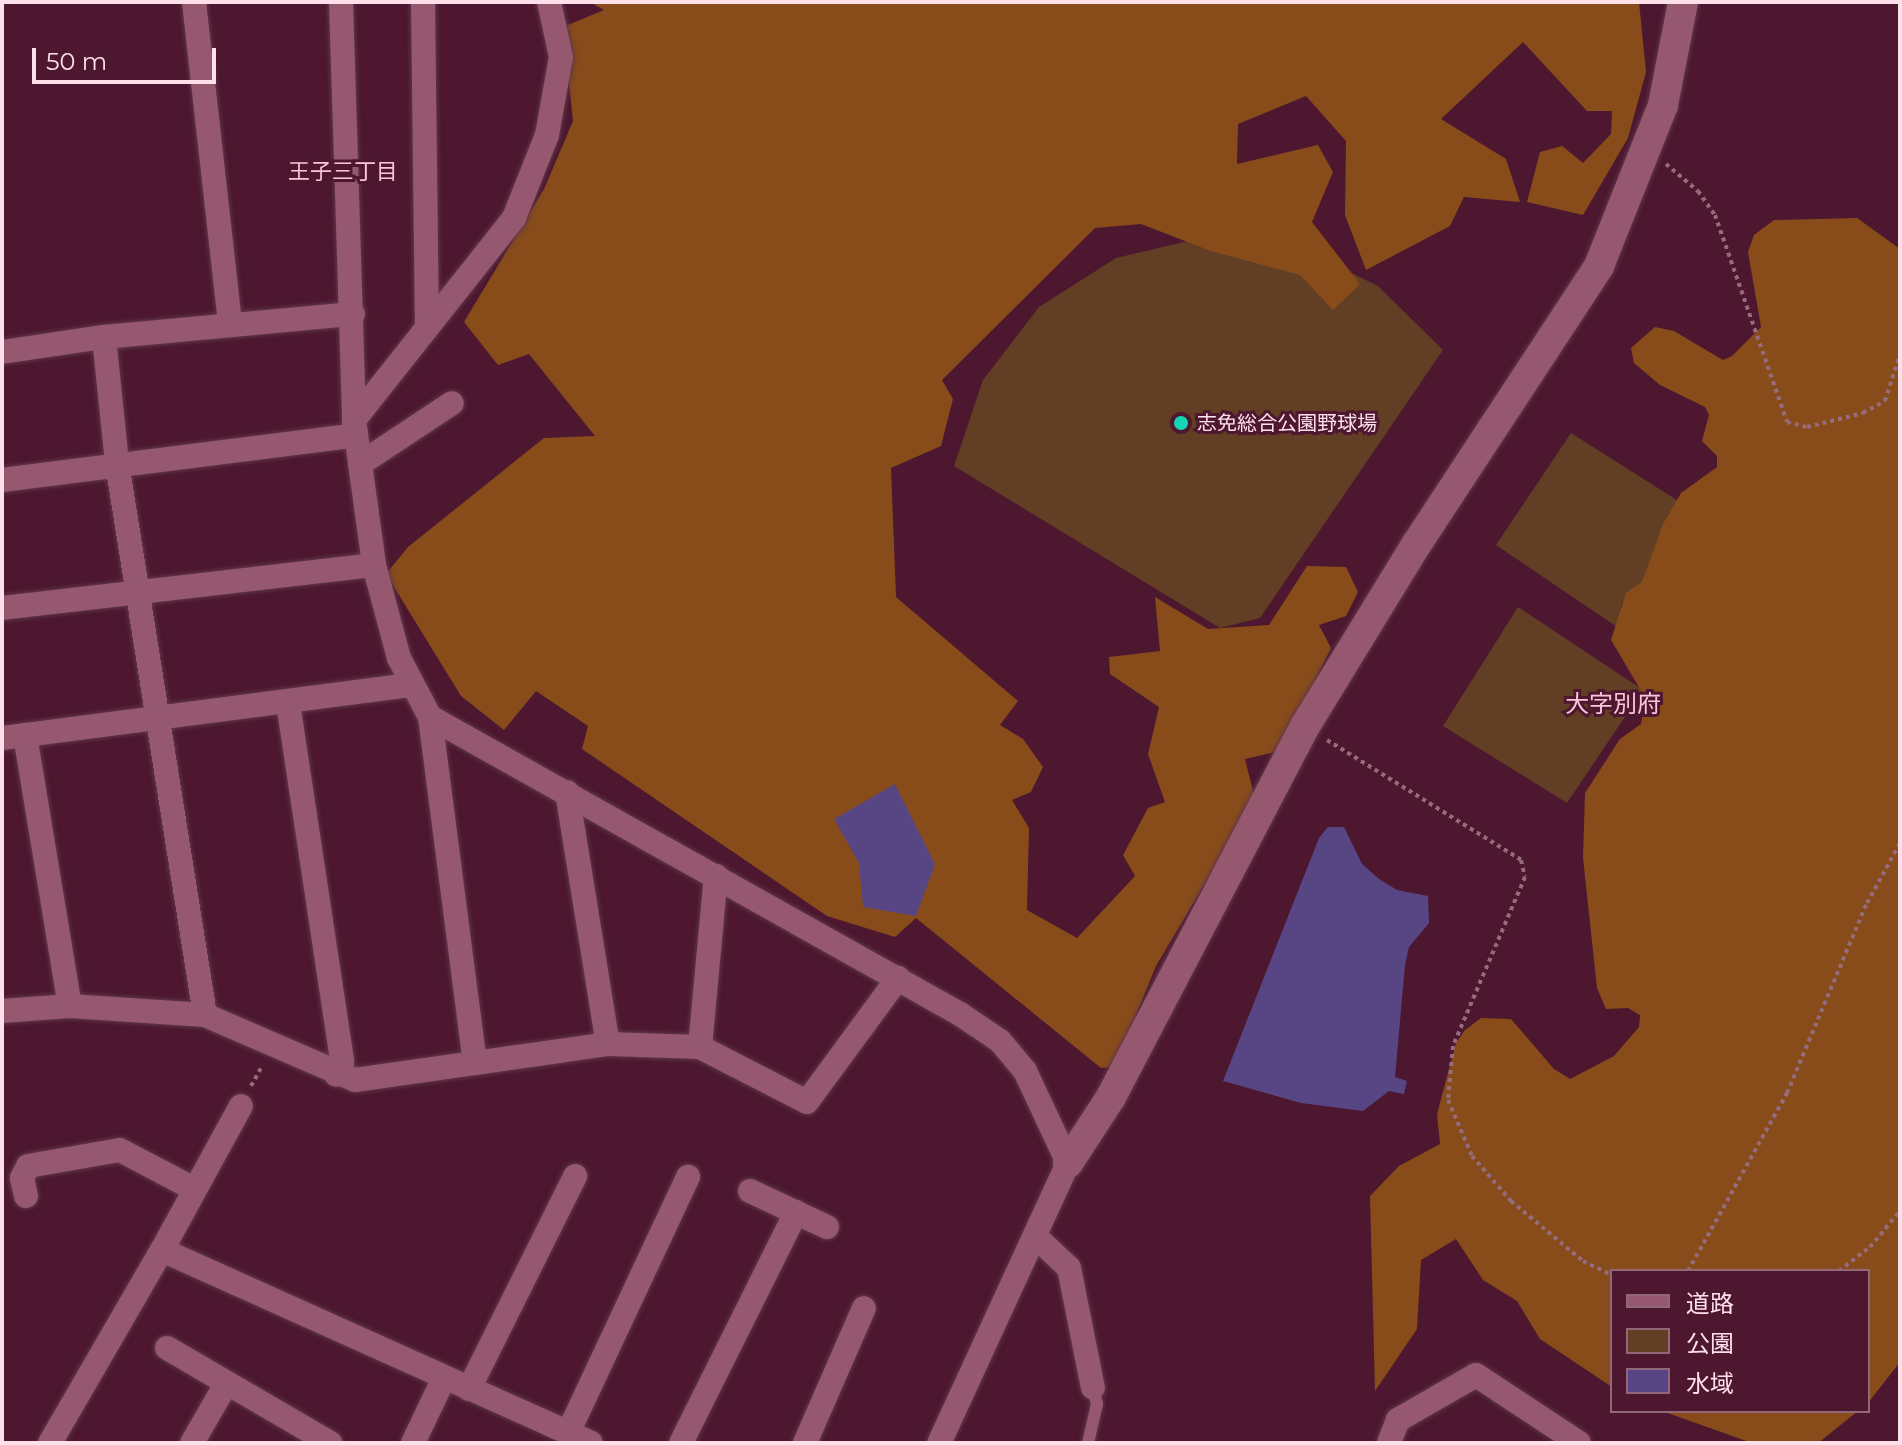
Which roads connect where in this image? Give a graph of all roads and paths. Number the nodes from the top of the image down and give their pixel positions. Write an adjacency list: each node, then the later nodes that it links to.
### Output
1 (194, 2): 8 (street)
2 (341, 2): 7 (street)
3 (423, 2): 9 (street)
4 (549, 2): 9 (street)
5 (1683, 2): 6 (street)
6 (1649, 150): 12 (path); 25 (street)
7 (353, 314): 8 (street); 14 (street)
8 (230, 324): 10 (street)
9 (427, 327): 14 (street)
10 (104, 337): 11 (street); 15 (street)
11 (2, 352)
12 (1900, 354)
13 (452, 403): 16 (street)
14 (355, 427): 15 (street); 16 (street)
15 (117, 463): 17 (street); 19 (street)
16 (360, 464): 18 (street)
17 (2, 480)
18 (374, 565): 19 (street); 21 (street)
19 (138, 592): 20 (street); 24 (street)
20 (2, 608)
21 (412, 685): 22 (street); 23 (street)
22 (288, 703): 24 (street); 38 (street)
23 (430, 717): 27 (street); 37 (street)
24 (157, 719): 26 (street); 33 (street)
25 (1305, 726): 40 (street); 53 (path)
26 (13, 736): 31 (street)
27 (567, 792): 29 (street); 34 (street)
28 (1900, 843): 51 (path)
29 (716, 876): 30 (street); 36 (street)
30 (898, 978): 36 (street); 40 (street)
31 (70, 1006): 32 (street); 33 (street)
32 (2, 1011)
33 (205, 1015): 35 (street)
34 (608, 1044): 36 (street); 37 (street)
35 (273, 1045): 38 (street); 39 (path)
36 (700, 1047)
37 (475, 1063): 38 (street)
38 (336, 1075)
39 (241, 1106): 43 (street)
40 (1068, 1163): 49 (street)
41 (575, 1176): 59 (street)
42 (688, 1177): 60 (street)
43 (194, 1189): 45 (street); 50 (street)
44 (750, 1191): 47 (street)
45 (26, 1196)
46 (1900, 1211): 52 (path)
47 (796, 1212): 48 (street); 66 (street)
48 (827, 1227)
49 (1036, 1237): 58 (street); 68 (street)
50 (162, 1250): 56 (street); 62 (street)
51 (1689, 1269)
52 (1842, 1269)
53 (1610, 1274)
54 (864, 1308): 67 (street)
55 (167, 1348): 57 (street)
56 (444, 1378): 59 (street); 64 (street)
57 (226, 1384): 61 (street); 63 (street)
58 (1093, 1388): 69 (lane)
59 (469, 1389): 60 (street)
60 (568, 1433): 65 (street)
61 (316, 1440)
62 (50, 1443)
63 (192, 1443)
64 (413, 1443)
65 (591, 1443)
66 (681, 1443)
67 (805, 1443)
68 (939, 1443)
69 (1088, 1443)
70 (1389, 1443): 71 (street)
71 (1579, 1443)

